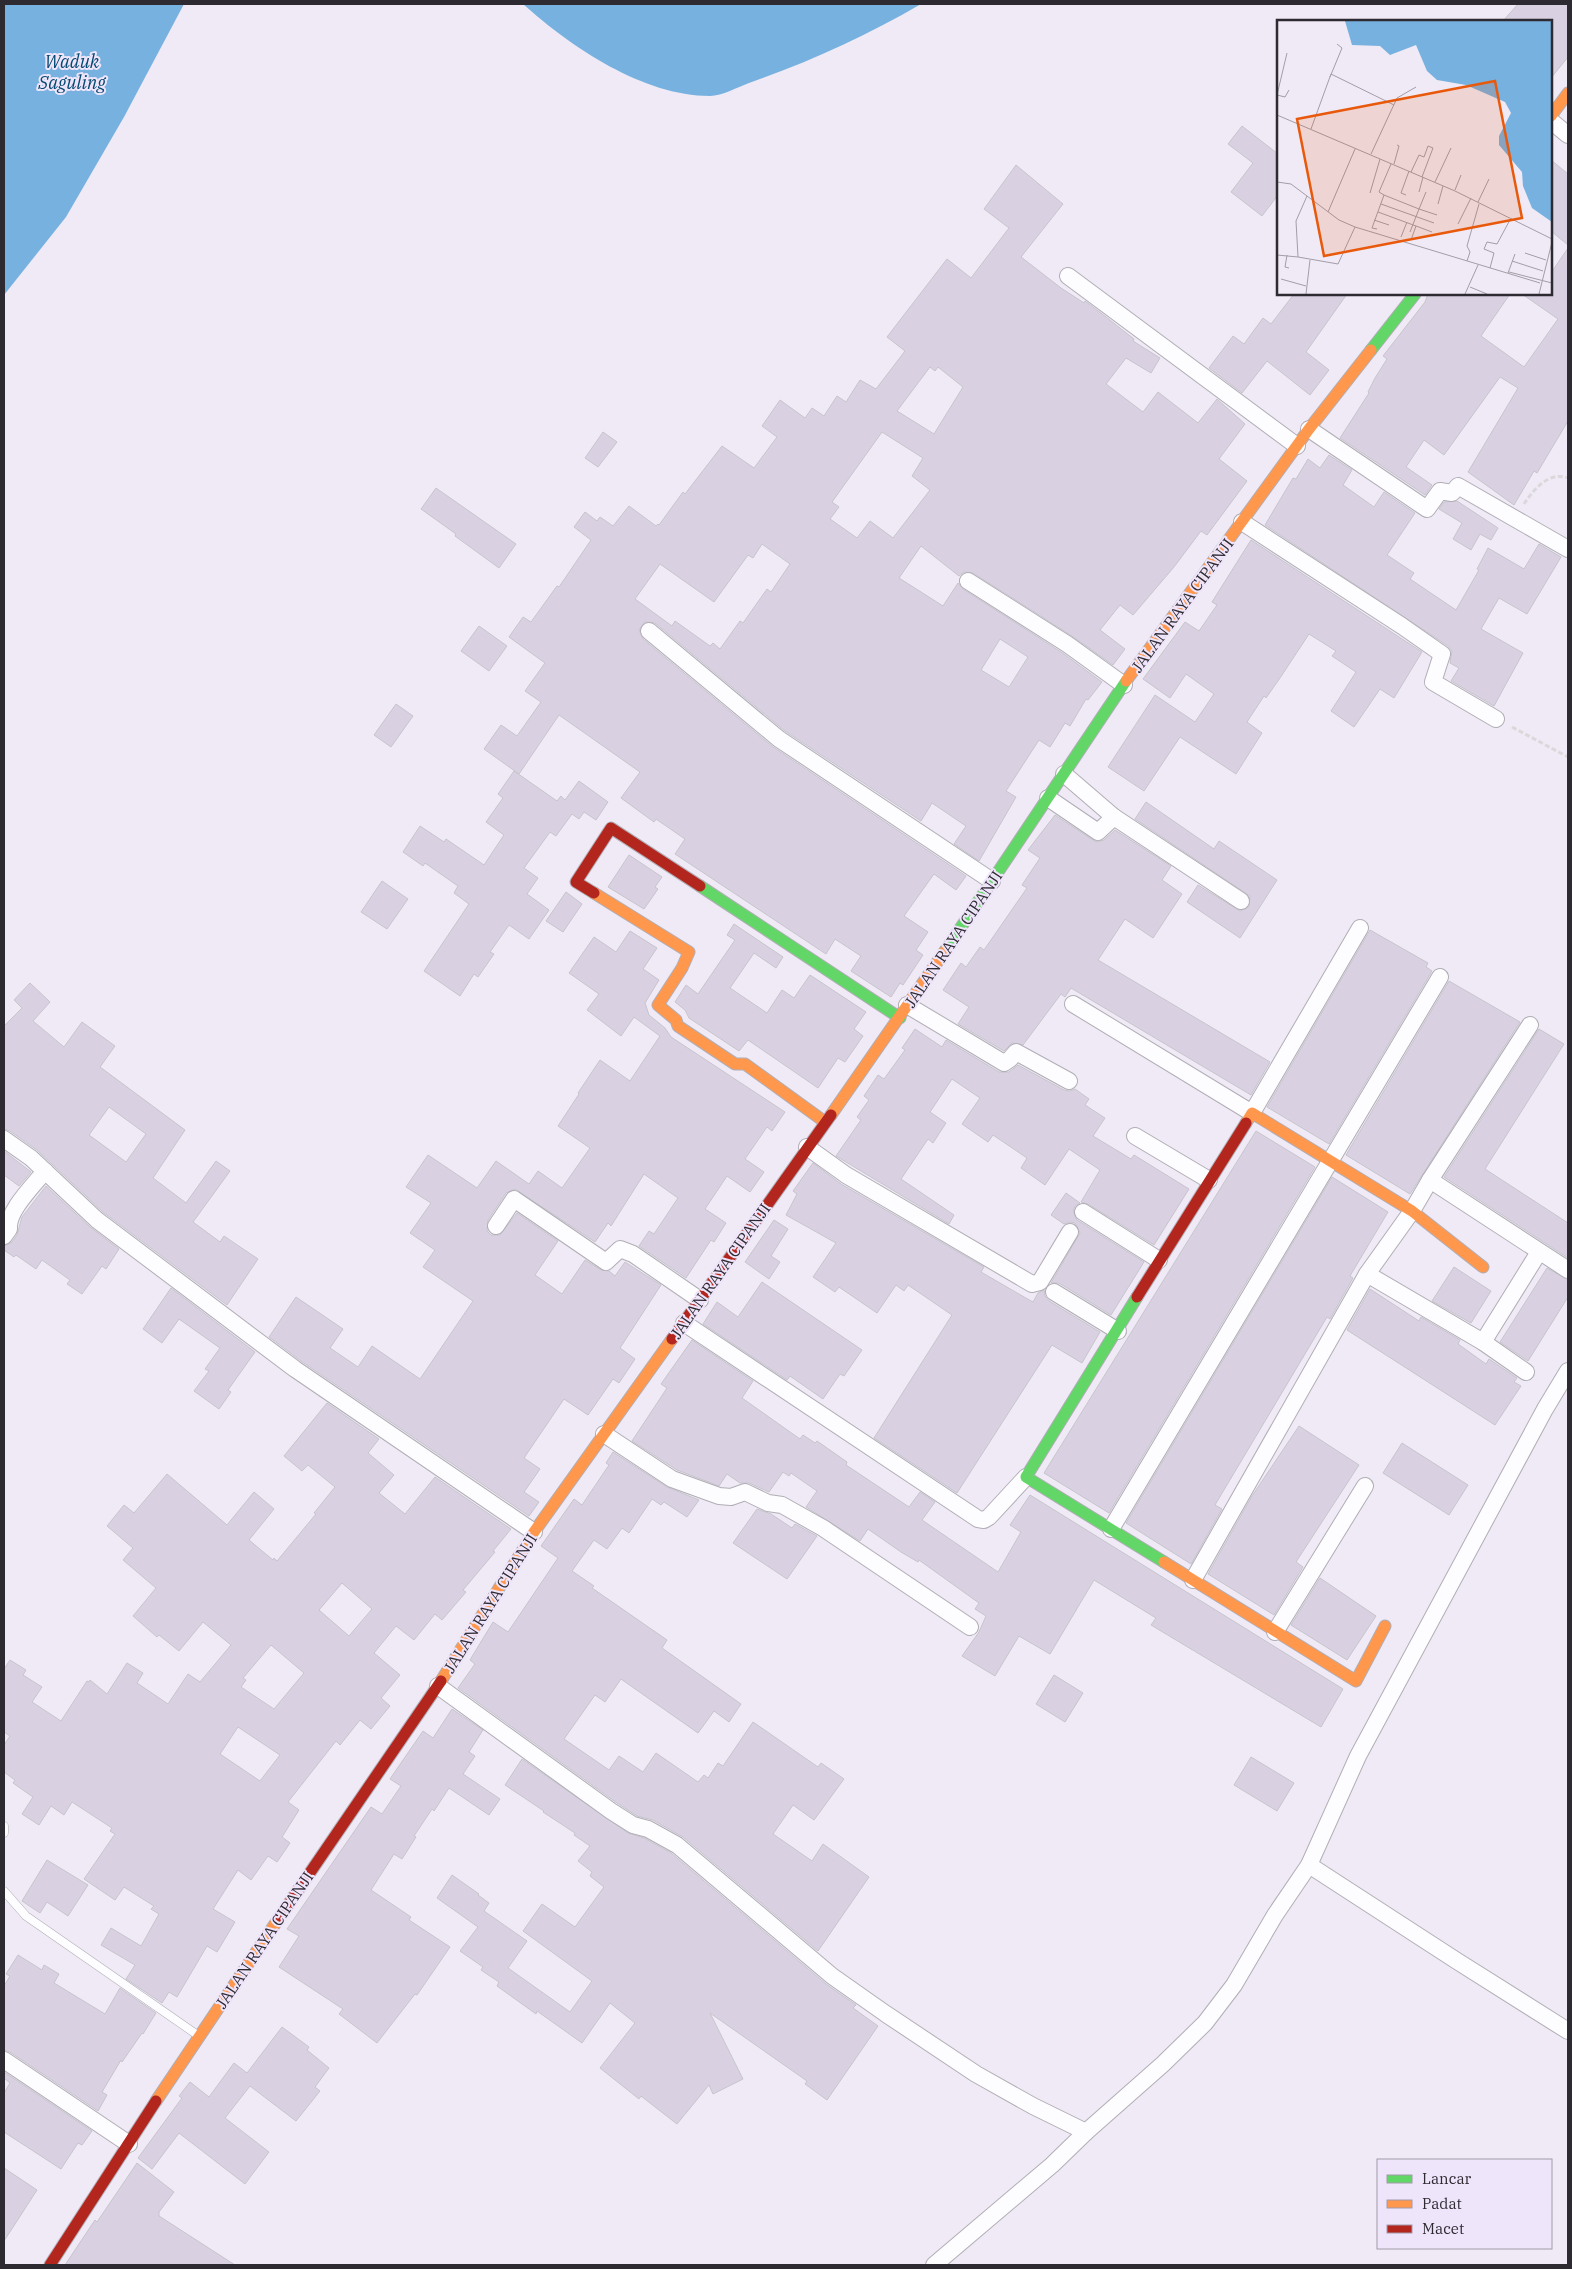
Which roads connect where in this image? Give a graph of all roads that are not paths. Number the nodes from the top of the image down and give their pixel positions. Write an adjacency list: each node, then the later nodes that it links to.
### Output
1 (1568, 94): 2 (main road)
2 (1552, 115)
3 (1552, 122): 4 (street)
4 (1568, 134)
5 (1068, 276): 8 (street)
6 (1414, 295): 7 (main road, JALAN RAYA CIPANJI)
7 (1309, 429): 8 (main road, JALAN RAYA CIPANJI); 10 (street)
8 (1296, 446): 9 (main road, JALAN RAYA CIPANJI)
9 (1242, 522): 13 (main road, JALAN RAYA CIPANJI); 14 (street)
10 (1568, 549)
11 (968, 581): 13 (street)
12 (649, 632): 18 (street)
13 (1124, 685): 15 (main road, JALAN RAYA CIPANJI)
14 (1502, 722)
15 (1064, 774): 16 (main road, JALAN RAYA CIPANJI); 17 (street)
16 (1048, 798): 17 (street); 18 (main road, JALAN RAYA CIPANJI)
17 (1114, 817): 19 (street)
18 (992, 881): 23 (main road, JALAN RAYA CIPANJI)
19 (1241, 901)
20 (1360, 928): 26 (street)
21 (1440, 977): 31 (street)
22 (1074, 1004): 26 (street)
23 (904, 1011): 25 (street); 27 (main road, JALAN RAYA CIPANJI); 27 (main road)
24 (1530, 1026): 34 (street)
25 (1069, 1081)
26 (1252, 1114): 31 (main road); 33 (main road)
27 (825, 1122): 30 (main road, JALAN RAYA CIPANJI)
28 (1135, 1136): 33 (street)
29 (4, 1138): 32 (street)
30 (807, 1147): 38 (street); 46 (main road, JALAN RAYA CIPANJI)
31 (1331, 1162): 35 (main road); 55 (street)
32 (45, 1171): 39 (street); 56 (street)
33 (1209, 1180): 41 (main road)
34 (1430, 1180): 35 (street); 40 (street)
35 (1412, 1211): 42 (main road); 44 (street)
36 (1083, 1212): 41 (street)
37 (496, 1226): 46 (street)
38 (1070, 1232)
39 (4, 1236)
40 (1538, 1252): 43 (street); 49 (street)
41 (1159, 1260): 48 (main road)
42 (1483, 1267)
43 (1568, 1270)
44 (1366, 1274): 49 (street); 57 (street)
45 (1054, 1292): 48 (street)
46 (700, 1300): 47 (main road, JALAN RAYA CIPANJI)
47 (684, 1323): 52 (main road, JALAN RAYA CIPANJI); 53 (street)
48 (1118, 1331): 53 (main road)
49 (1483, 1342): 51 (street)
50 (1568, 1371): 64 (street)
51 (1526, 1372)
52 (604, 1434): 56 (main road, JALAN RAYA CIPANJI); 59 (street)
53 (1026, 1477): 55 (main road)
54 (1365, 1486): 60 (street)
55 (1111, 1530): 57 (main road)
56 (534, 1532): 61 (main road, JALAN RAYA CIPANJI)
57 (1193, 1580): 60 (main road)
58 (1385, 1626): 60 (main road)
59 (970, 1627)
60 (1275, 1632)
61 (438, 1686): 67 (main road, JALAN RAYA CIPANJI); 69 (street)
62 (4, 1826): 63 (lane)
63 (4, 1833)
64 (1309, 1865): 66 (street); 69 (street)
65 (4, 1891): 67 (lane)
66 (1568, 2031)
67 (198, 2036): 70 (main road, JALAN RAYA CIPANJI)
68 (4, 2060): 70 (street)
69 (1086, 2132): 72 (street)
70 (129, 2144): 71 (main road, JALAN RAYA CIPANJI)
71 (50, 2265)
72 (934, 2265)

